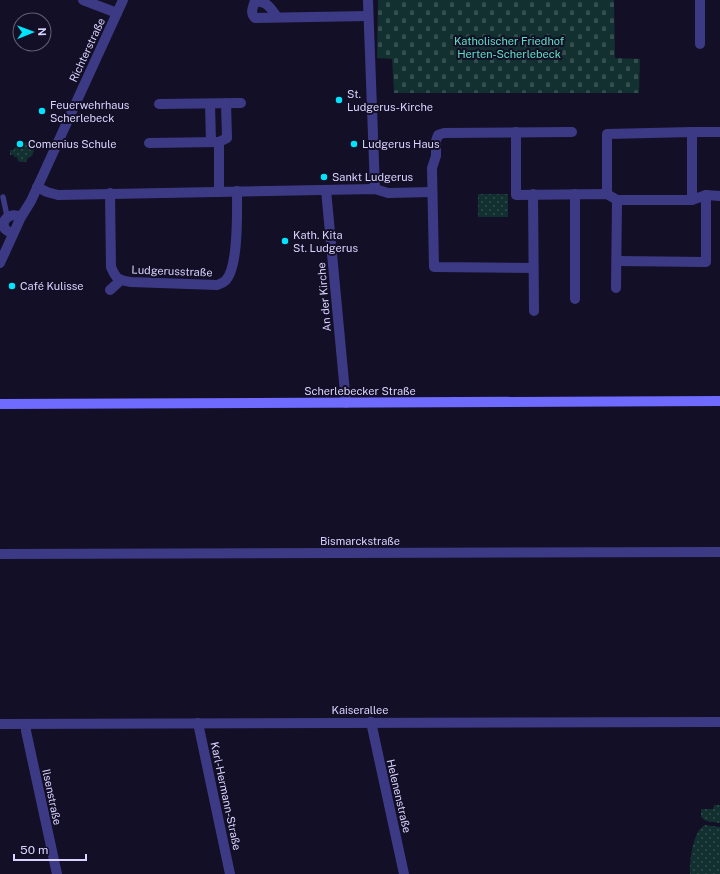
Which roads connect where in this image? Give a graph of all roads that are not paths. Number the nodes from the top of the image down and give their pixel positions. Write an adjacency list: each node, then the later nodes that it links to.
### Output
1 (82, 0): 6 (street)
2 (123, 0): 6 (street, Richterstraße)
3 (368, 0): 7 (street)
4 (700, 0): 9 (street)
5 (255, 1): 8 (street); 8 (street)
6 (117, 13): 20 (street, Richterstraße)
7 (368, 16): 8 (street); 21 (street)
8 (277, 17)
9 (700, 44)
10 (241, 103): 13 (street)
11 (159, 104): 12 (street)
12 (210, 104): 13 (street); 18 (street)
13 (226, 104): 18 (street)
14 (516, 132): 15 (street); 25 (street); 27 (street)
15 (572, 132)
16 (692, 132): 17 (street); 29 (street); 34 (street)
17 (720, 132)
18 (215, 142): 19 (street); 24 (street)
19 (149, 143)
20 (37, 187): 26 (street); 36 (street, Richterstraße)
21 (375, 189): 22 (street); 25 (street)
22 (326, 190): 23 (street); 47 (street, An der Kirche)
23 (237, 191): 24 (street); 41 (street, Ludgerusstraße)
24 (220, 192): 26 (street)
25 (432, 192): 40 (street)
26 (110, 193): 41 (street, Ludgerusstraße)
27 (533, 194): 28 (street); 40 (street)
28 (575, 194): 29 (street); 44 (street)
29 (607, 194): 33 (street)
30 (706, 195): 31 (street); 34 (street); 38 (street)
31 (720, 196)
32 (3, 197): 35 (lane)
33 (617, 200): 34 (street); 38 (street)
34 (692, 200)
35 (4, 217): 36 (street); 37 (street)
36 (21, 217): 37 (street, Richterstraße)
37 (13, 234): 39 (street, Richterstraße)
38 (617, 261): 42 (street)
39 (0, 263)
40 (533, 268): 45 (street)
41 (121, 280): 43 (street, Ludgerusstraße)
42 (616, 288)
43 (110, 290)
44 (575, 299)
45 (534, 311)
46 (720, 401): 47 (street, Scherlebecker Straße)
47 (346, 403): 48 (street, Scherlebecker Straße)
48 (0, 404)
49 (720, 552): 50 (street, Bismarckstraße)
50 (0, 554)
51 (371, 722): 52 (street, Kaiserallee); 53 (street, Kaiserallee); 58 (street, Helenenstraße)
52 (720, 722)
53 (198, 723): 55 (street, Kaiserallee); 57 (street, Karl-Hermann-Straße)
54 (0, 724): 55 (street, Kaiserallee)
55 (26, 724): 56 (street, Ilsenstraße)
56 (57, 874)
57 (230, 874)
58 (404, 874)

